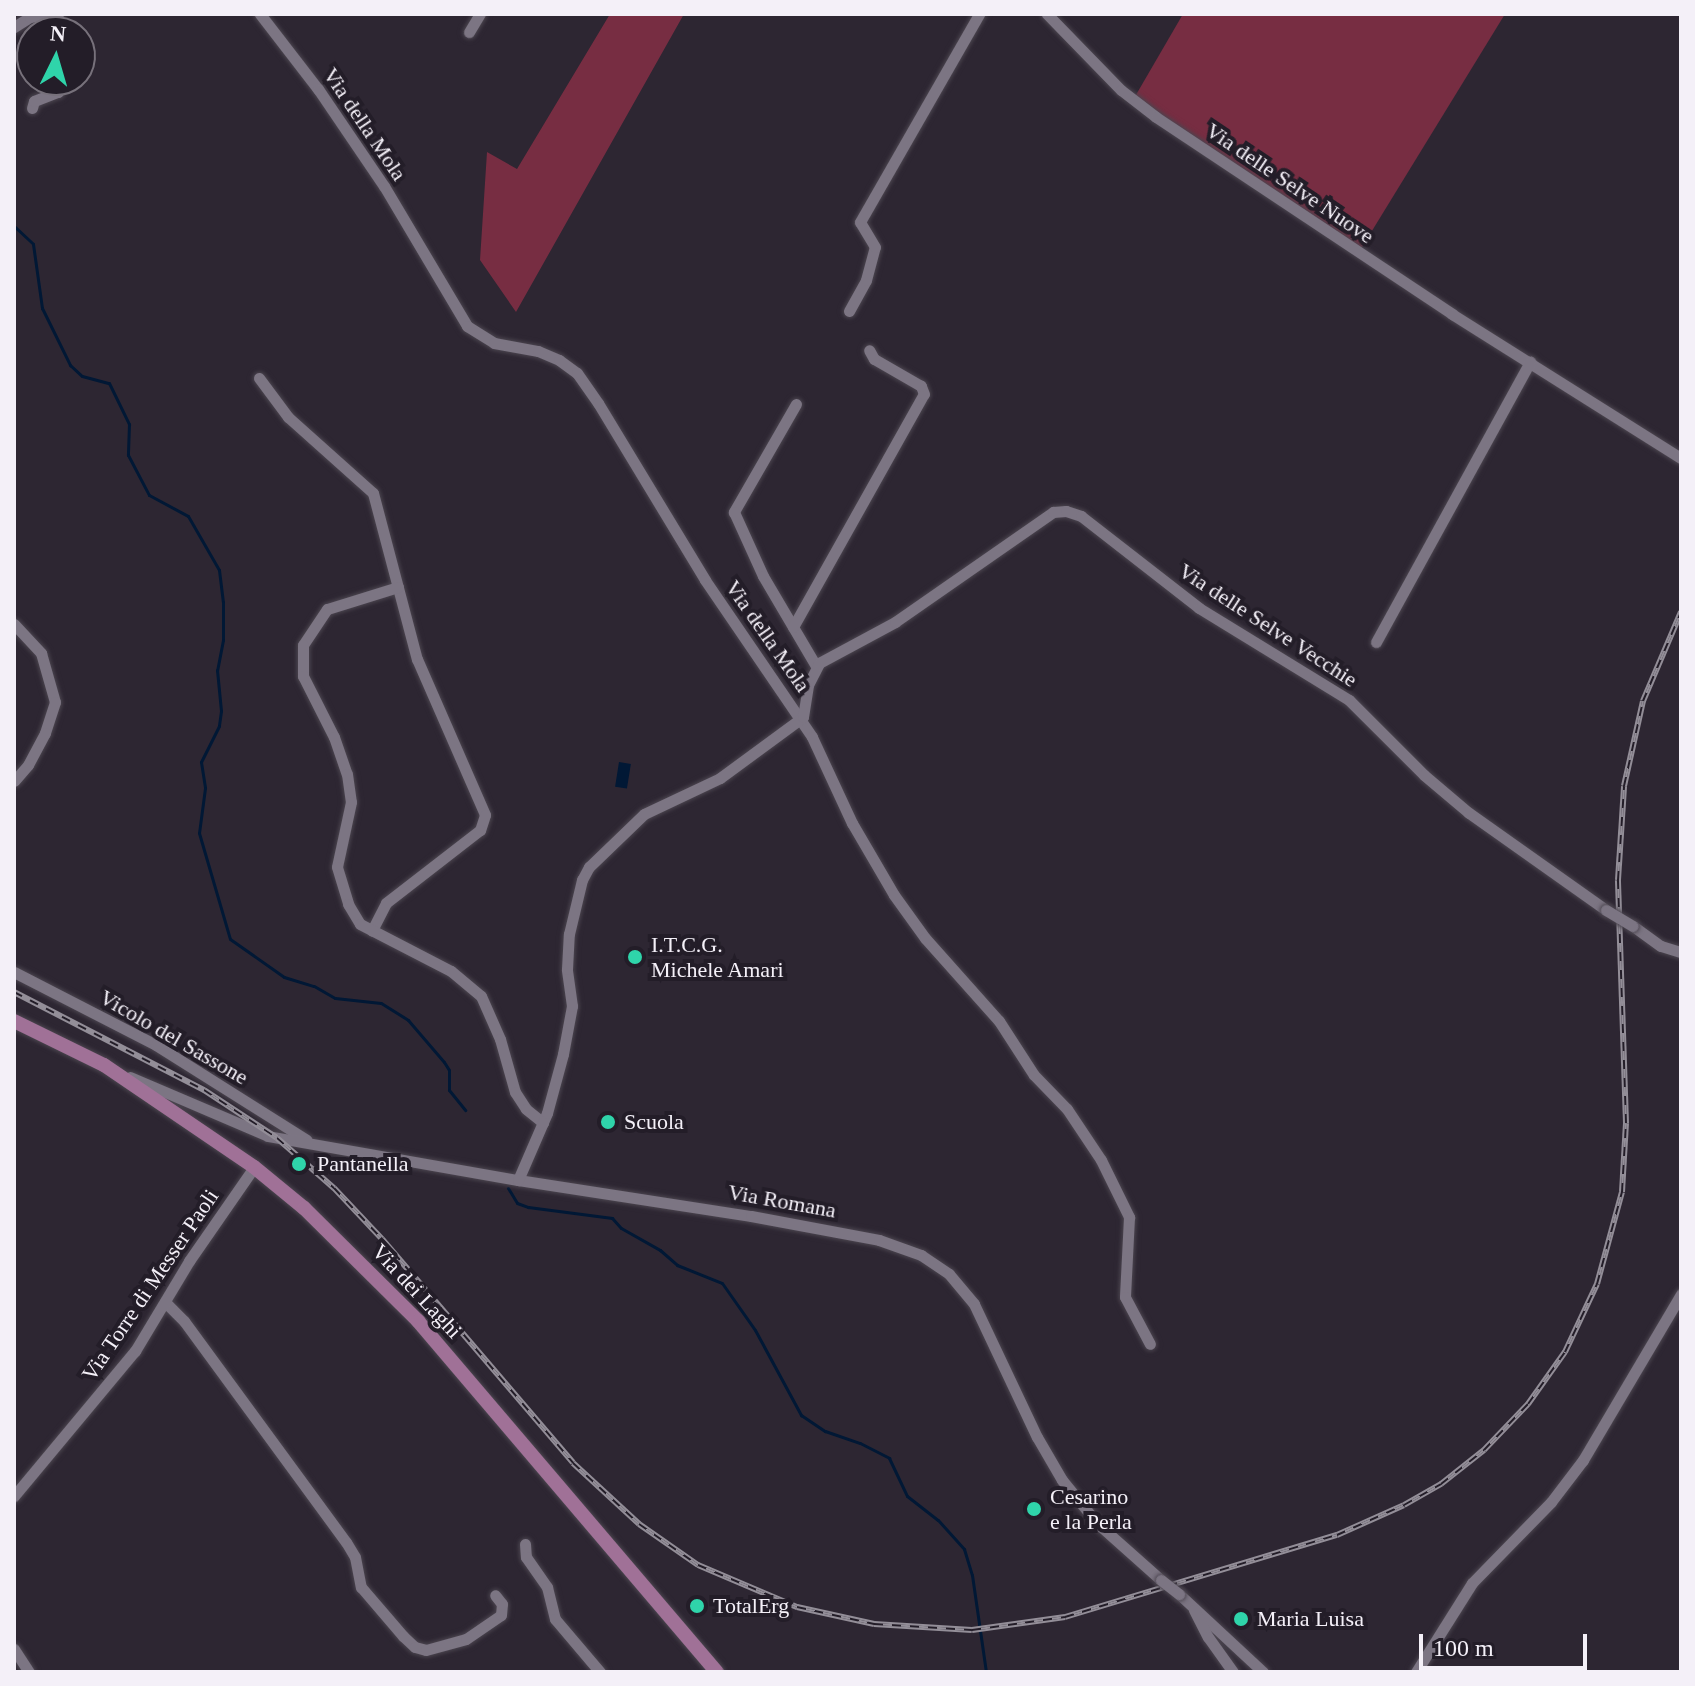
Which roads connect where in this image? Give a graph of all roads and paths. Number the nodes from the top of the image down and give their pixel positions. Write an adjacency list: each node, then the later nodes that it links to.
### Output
1 (47, 14): 6 (street)
2 (260, 14): 21 (street, Via della Mola)
3 (480, 14): 7 (street)
4 (979, 14): 10 (street)
5 (1047, 14): 12 (street, Via delle Selve Nuove)
6 (14, 27)
7 (469, 32)
8 (47, 96): 9 (street)
9 (32, 108)
10 (849, 311)
11 (869, 350): 18 (street)
12 (1530, 362): 15 (street, Via delle Selve Nuove); 19 (street)
13 (259, 378): 16 (street)
14 (796, 404): 18 (street)
15 (1681, 458)
16 (398, 587): 23 (street); 23 (street)
17 (14, 624): 22 (street)
18 (793, 627): 20 (street)
19 (1376, 642)
20 (816, 666): 21 (street); 24 (street, Via delle Selve Vecchie, bridge)
21 (801, 719): 28 (street); 34 (street, Via della Mola)
22 (14, 781)
23 (372, 931): 28 (street)
24 (1681, 952)
25 (14, 972): 29 (street, Vicolo del Sassone)
26 (14, 1021): 27 (main road, Via dei Laghi)
27 (104, 1065): 29 (street, Via Romana); 30 (main road, Via dei Laghi)
28 (543, 1123): 31 (street)
29 (311, 1143): 31 (street, Via Romana)
30 (254, 1167): 33 (street, Via Torre di Messer Paoli); 42 (main road, Via dei Laghi)
31 (518, 1180): 38 (street, Via Romana, bridge)
32 (1681, 1294): 45 (street)
33 (165, 1302): 35 (street, Via Torre di Messer Paoli); 37 (street)
34 (1150, 1344)
35 (14, 1496)
36 (525, 1544): 41 (street)
37 (495, 1595)
38 (1192, 1606): 43 (street); 44 (street, Via Romana)
39 (14, 1649): 40 (street)
40 (29, 1672)
41 (600, 1672)
42 (717, 1672)
43 (1233, 1672)
44 (1263, 1672)
45 (1416, 1672)

